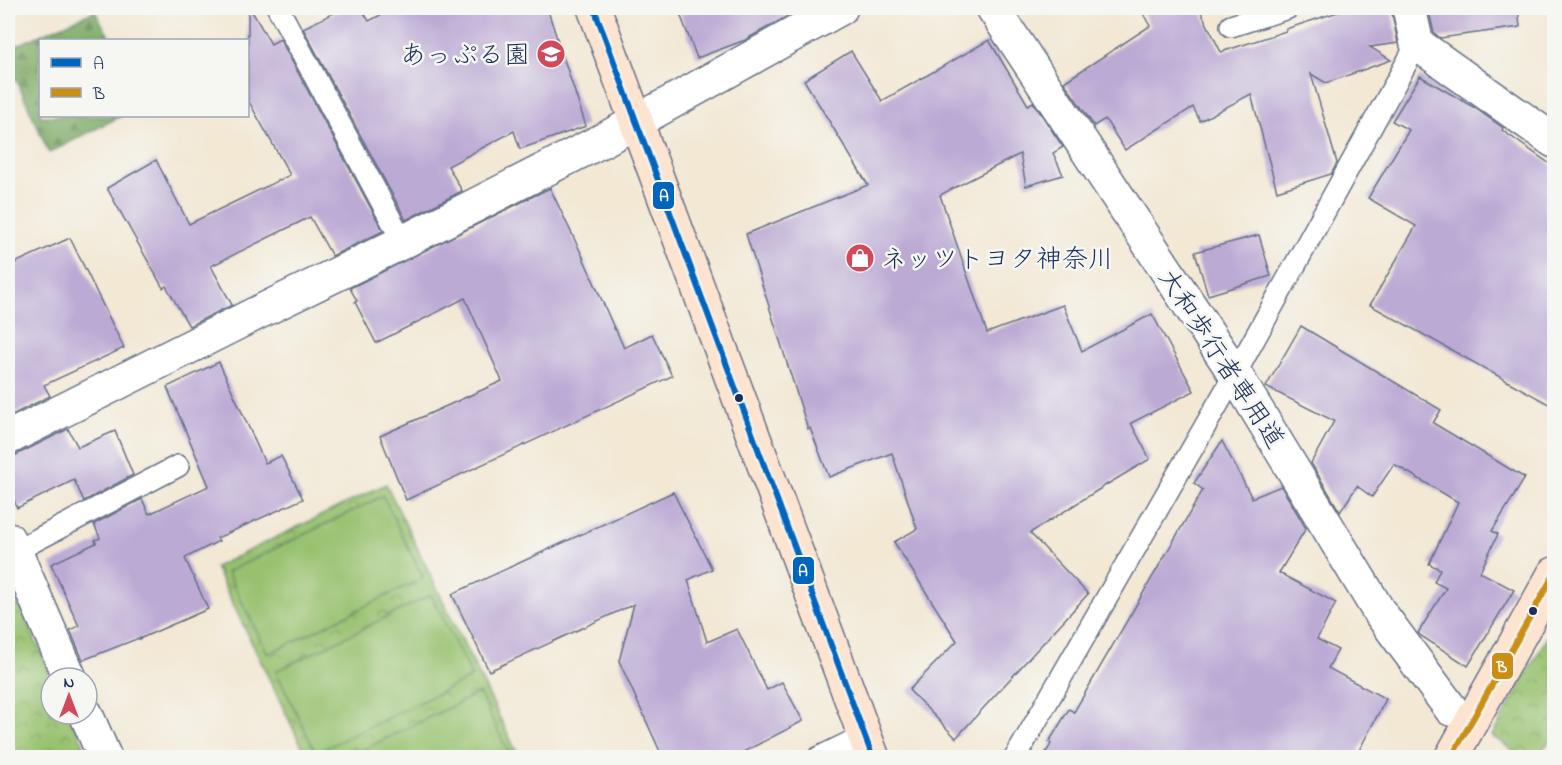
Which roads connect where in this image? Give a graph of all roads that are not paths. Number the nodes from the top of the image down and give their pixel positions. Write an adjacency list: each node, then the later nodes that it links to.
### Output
1 (278, 8): 11 (lane)
2 (594, 8): 9 (street)
3 (841, 8): 9 (street)
4 (993, 8): 12 (street, 大和歩行者専用道)
5 (1288, 8): 7 (lane)
6 (1409, 8): 8 (street)
7 (1231, 26)
8 (1418, 44): 10 (street); 12 (lane)
9 (636, 122): 11 (street); 20 (street)
10 (1554, 141)
11 (403, 242): 13 (street)
12 (1235, 374): 18 (street, 大和歩行者専用道); 23 (lane)
13 (8, 438)
14 (178, 466): 15 (lane)
15 (11, 545): 17 (street)
16 (1554, 574): 24 (street)
17 (65, 666)
18 (1451, 709)
19 (91, 726): 21 (street)
20 (869, 746): 22 (lane)
21 (105, 758)
22 (818, 758)
23 (1015, 758)
24 (1451, 758)

